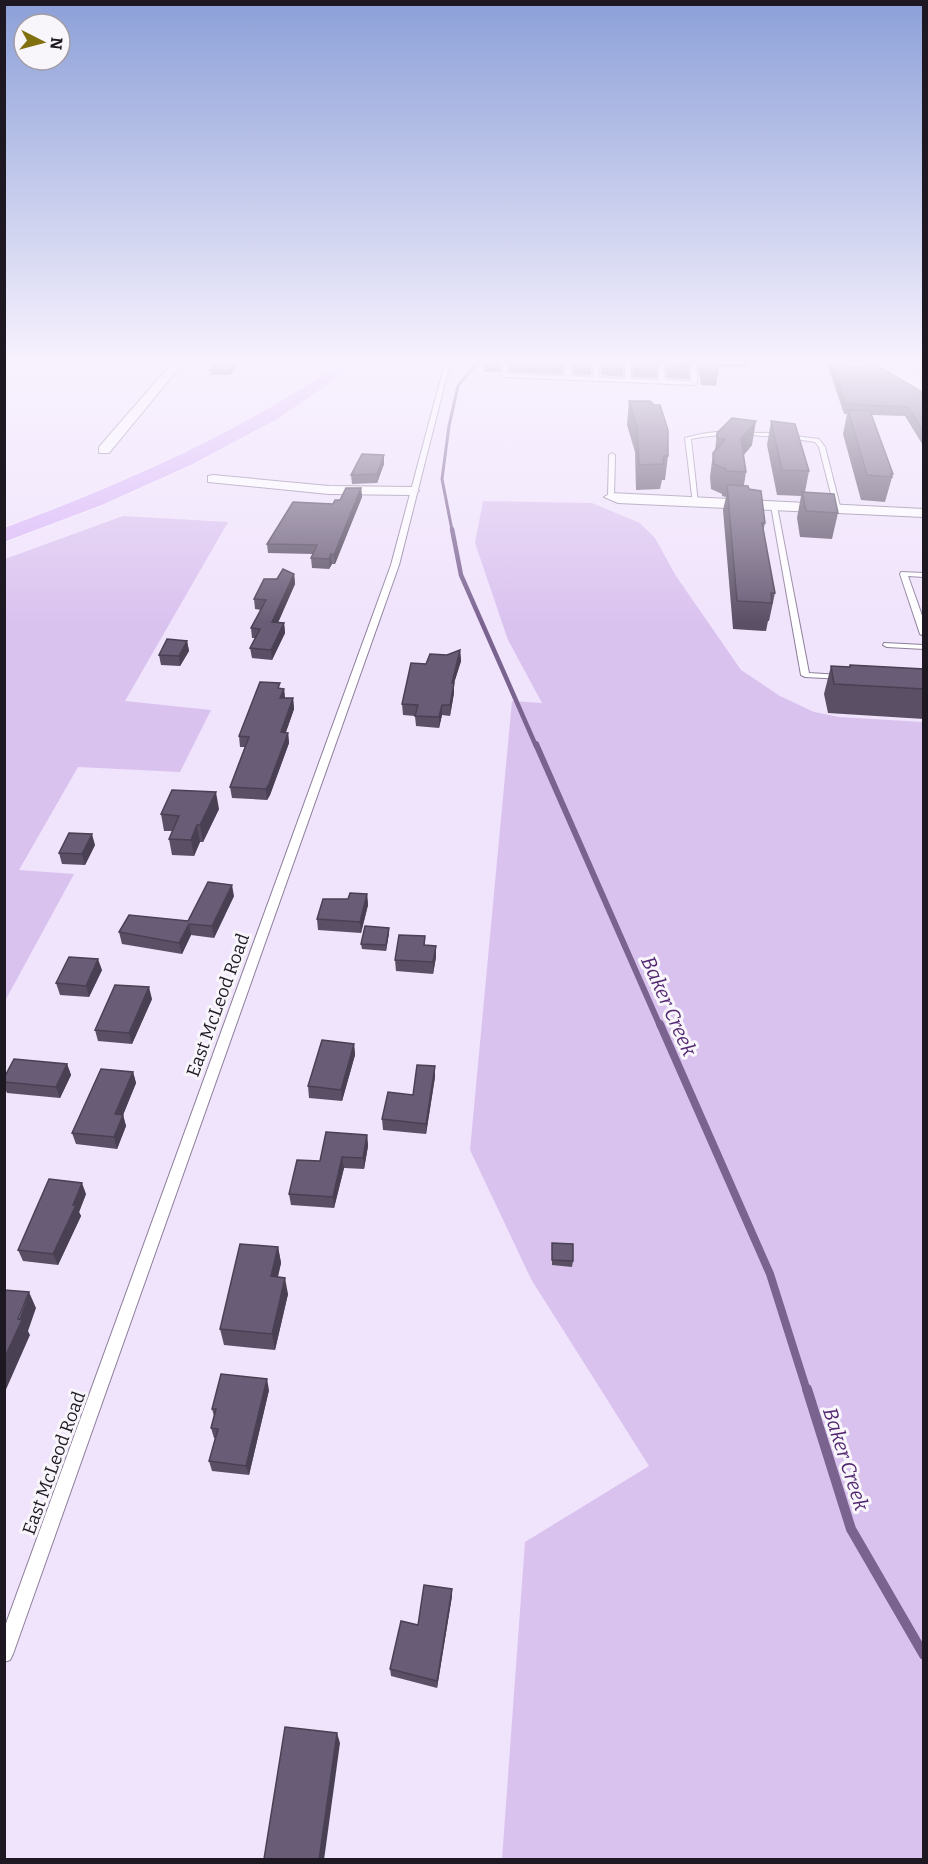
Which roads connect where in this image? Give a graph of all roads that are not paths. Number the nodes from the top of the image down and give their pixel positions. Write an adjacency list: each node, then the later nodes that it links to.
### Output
1 (203, 450): 13 (highway)
2 (424, 450): 7 (lane, East McLeod Road)
3 (689, 450): 9 (lane)
4 (823, 450): 11 (lane)
5 (612, 455): 8 (lane)
6 (213, 478): 7 (street)
7 (412, 491): 19 (lane, East McLeod Road)
8 (611, 497): 9 (street)
9 (695, 503): 10 (street)
10 (774, 507): 11 (street); 18 (lane)
11 (838, 510): 12 (street)
12 (924, 513)
13 (4, 536)
14 (924, 575): 15 (lane)
15 (924, 634)
16 (887, 645): 17 (lane)
17 (924, 647)
18 (852, 678)
19 (4, 1654)

